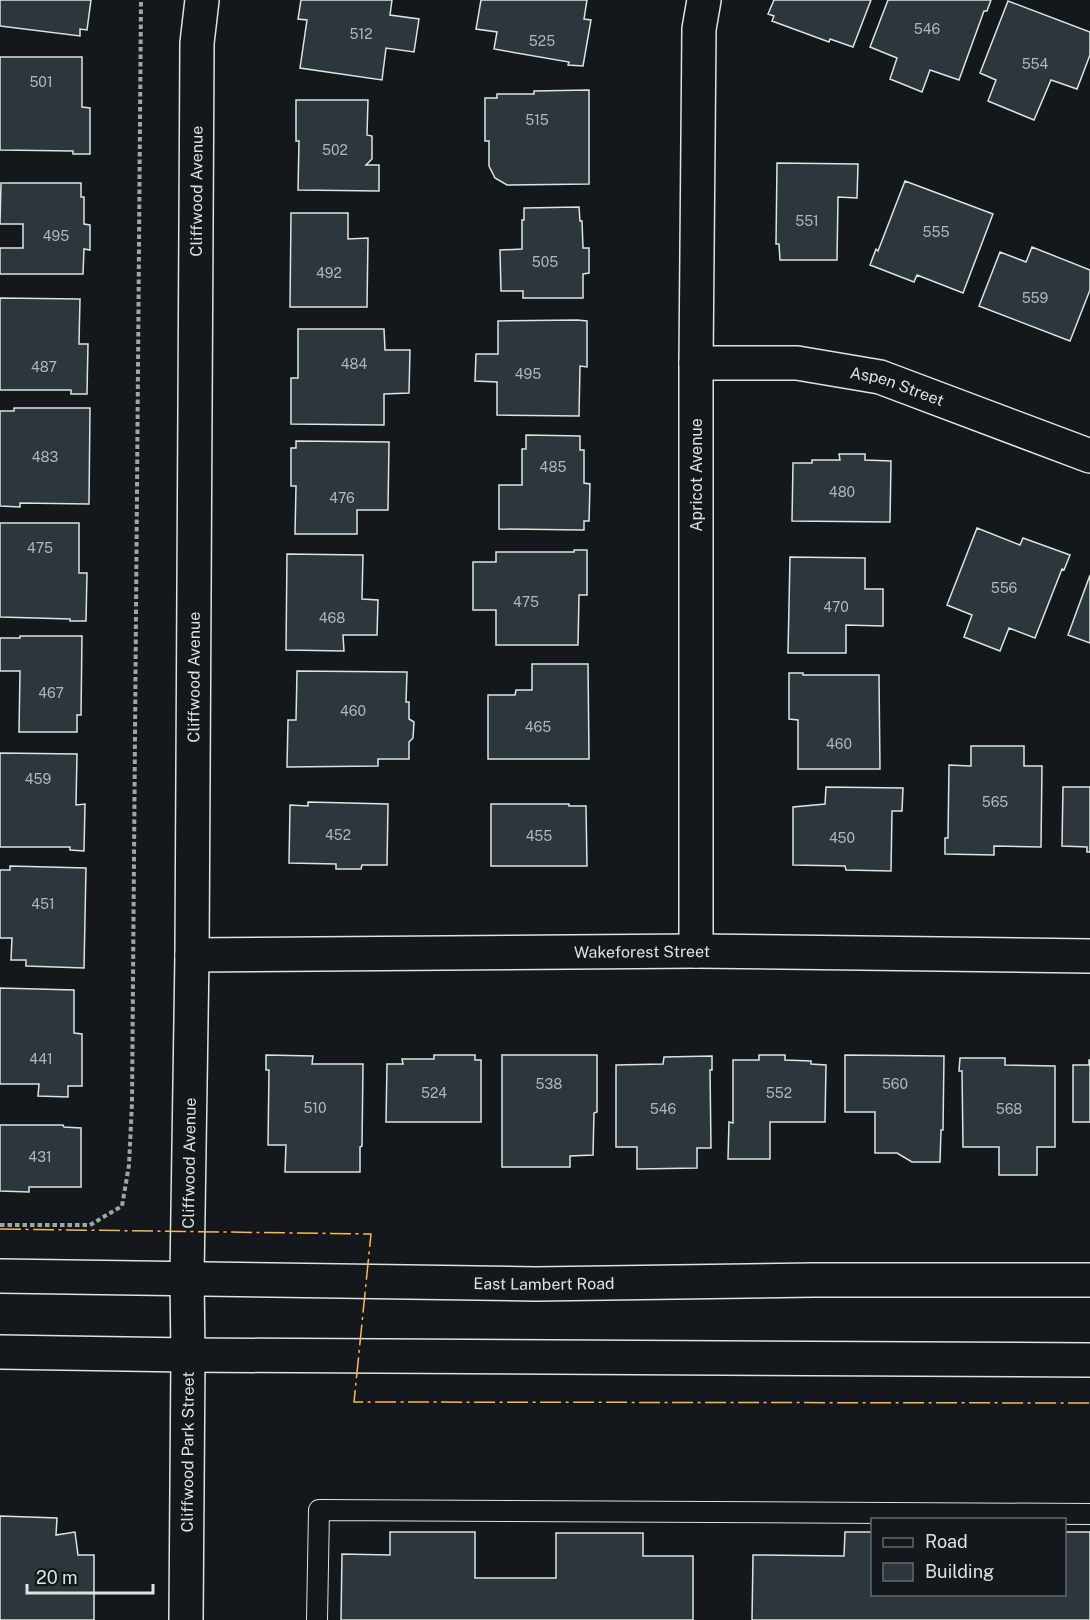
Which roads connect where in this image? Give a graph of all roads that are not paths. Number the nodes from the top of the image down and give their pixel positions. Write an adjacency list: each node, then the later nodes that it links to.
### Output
1 (202, 0): 6 (street, Cliffwood Avenue)
2 (704, 0): 3 (street, Apricot Avenue)
3 (696, 363): 4 (street, Aspen Street); 5 (street, Apricot Avenue)
4 (1090, 456)
5 (696, 951): 6 (street, Wakeforest Street); 7 (street, Wakeforest Street)
6 (192, 956): 9 (street, Cliffwood Avenue)
7 (1090, 956)
8 (0, 1276): 9 (street, East Lambert Road)
9 (187, 1277): 10 (street, East Lambert Road); 12 (street, Cliffwood Avenue)
10 (1090, 1280)
11 (0, 1352): 12 (street)
12 (188, 1355): 13 (street); 15 (street, Cliffwood Park Street)
13 (1090, 1360)
14 (1090, 1514): 16 (lane)
15 (186, 1620)
16 (317, 1620)

